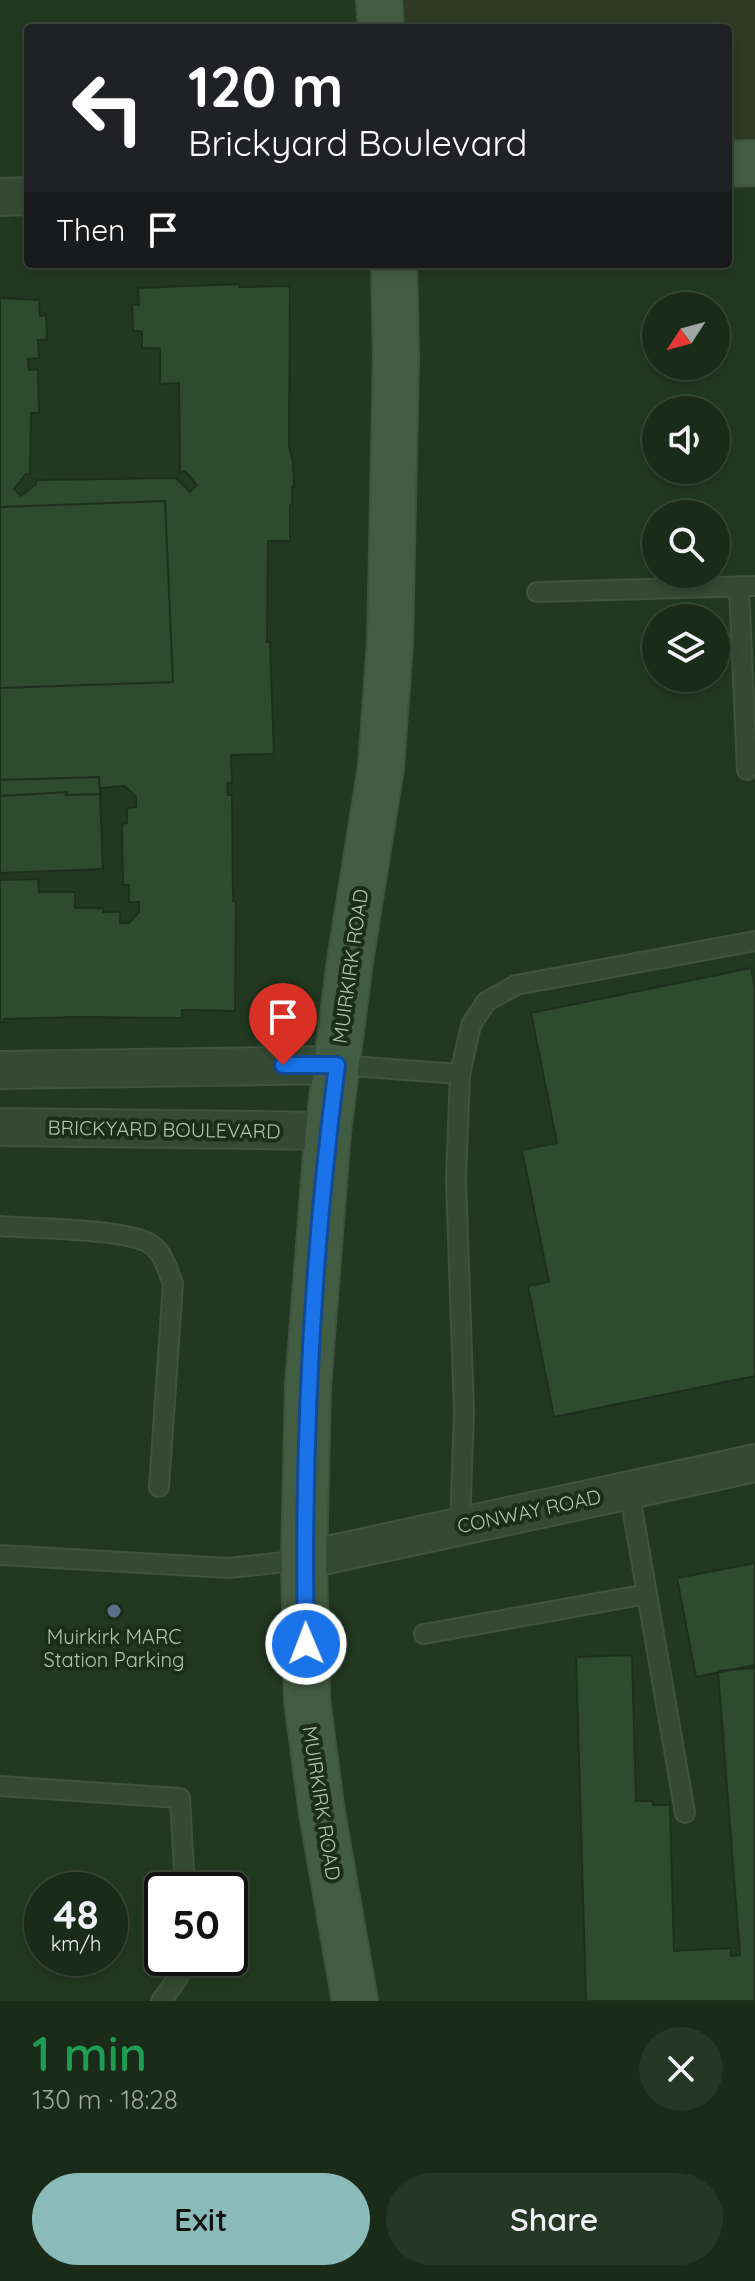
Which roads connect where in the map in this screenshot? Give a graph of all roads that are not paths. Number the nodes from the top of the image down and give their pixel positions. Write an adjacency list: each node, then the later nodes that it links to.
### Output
1 (379, 0): 2 (main road)
2 (381, 24)
3 (755, 163): 4 (main road)
4 (732, 164)
5 (24, 196): 6 (street)
6 (0, 197)
7 (394, 268): 12 (main road, MUIRKIRK ROAD)
8 (747, 586): 9 (lane); 10 (lane)
9 (537, 592)
10 (747, 770)
11 (755, 941): 14 (lane)
12 (337, 1065): 13 (street); 14 (lane); 16 (main road, MUIRKIRK ROAD)
13 (0, 1070)
14 (460, 1074): 21 (lane)
15 (0, 1127): 16 (street, BRICKYARD BOULEVARD)
16 (328, 1131): 23 (main road, MUIRKIRK ROAD)
17 (0, 1226): 19 (lane)
18 (755, 1463): 20 (street, CONWAY ROAD)
19 (159, 1487)
20 (629, 1490): 21 (street, CONWAY ROAD); 24 (lane)
21 (460, 1526): 23 (street, CONWAY ROAD)
22 (0, 1555): 23 (lane)
23 (304, 1560): 30 (main road, MUIRKIRK ROAD)
24 (647, 1594): 25 (lane); 27 (lane)
25 (424, 1634)
26 (0, 1786): 28 (lane)
27 (685, 1813)
28 (184, 1872)
29 (179, 1976): 31 (lane)
30 (354, 1996)
31 (161, 2001)

